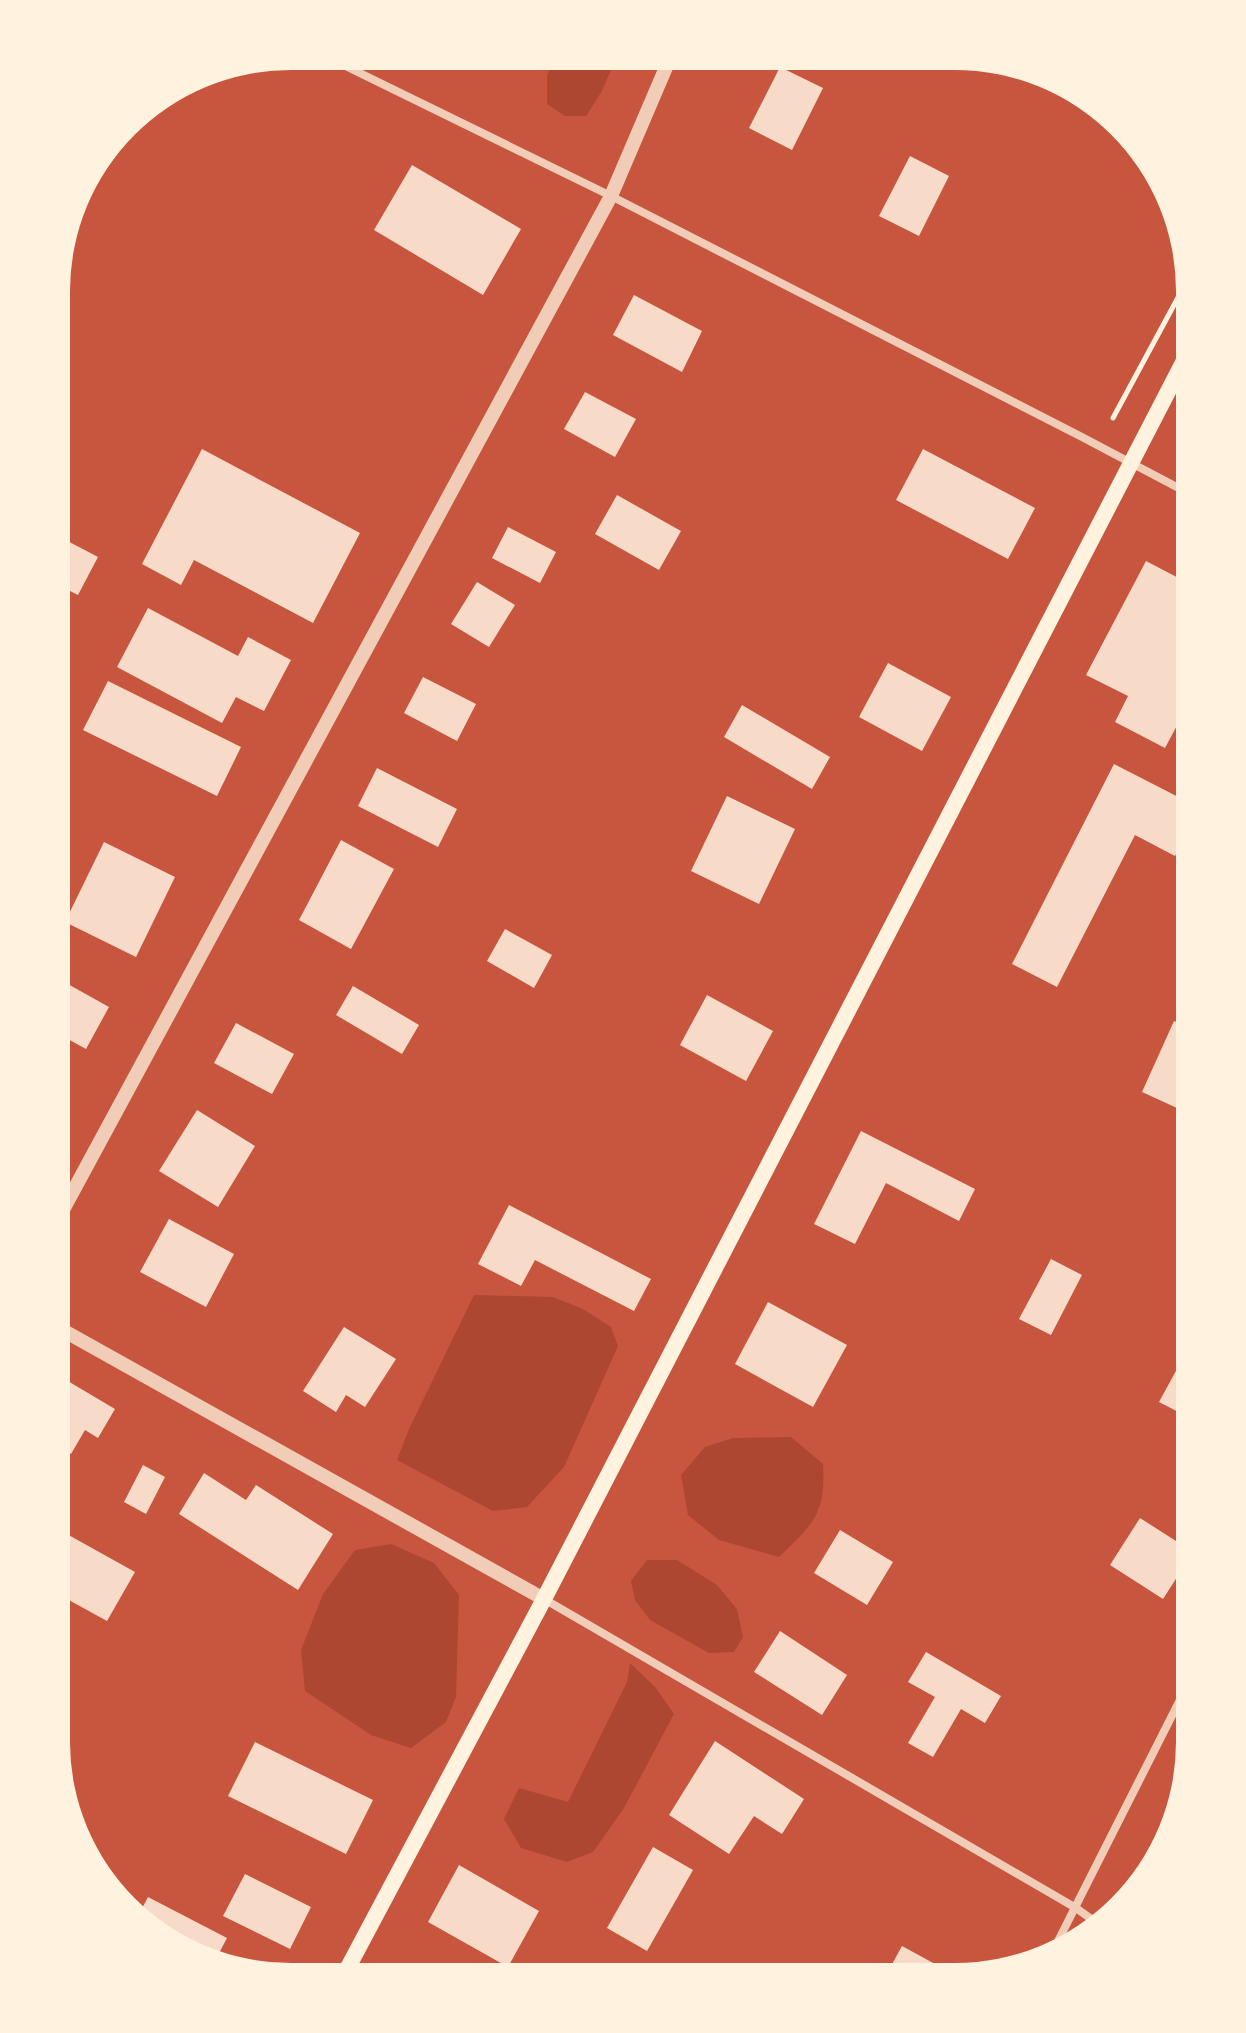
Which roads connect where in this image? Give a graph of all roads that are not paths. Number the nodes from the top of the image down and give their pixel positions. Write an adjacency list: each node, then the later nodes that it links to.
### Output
1 (354, 70): 3 (street)
2 (665, 70): 3 (street)
3 (611, 196): 5 (street); 7 (street)
4 (1176, 376): 5 (main road)
5 (1131, 462): 6 (street); 9 (main road)
6 (1176, 486)
7 (70, 1197)
8 (70, 1334): 9 (street)
9 (544, 1599): 11 (street); 14 (main road)
10 (1176, 1708): 11 (street)
11 (1076, 1908): 12 (street); 13 (street)
12 (1089, 1917)
13 (1061, 1935)
14 (350, 1963)

